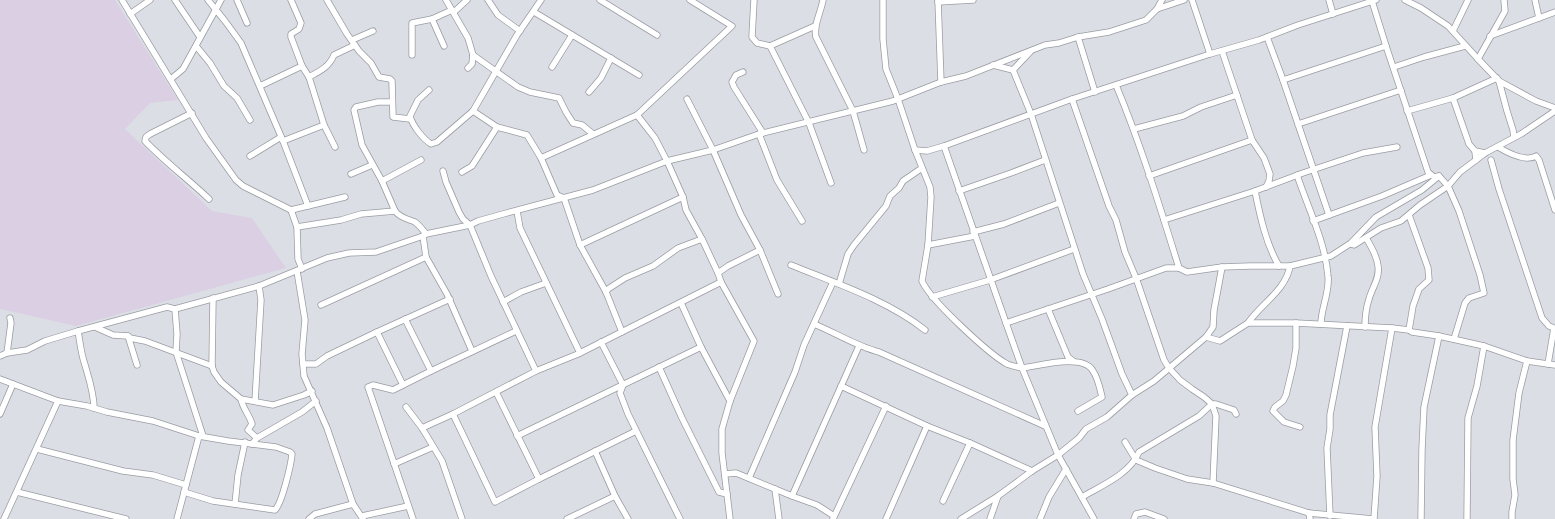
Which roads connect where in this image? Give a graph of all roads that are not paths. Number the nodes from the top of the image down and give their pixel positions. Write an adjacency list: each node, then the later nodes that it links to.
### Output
1 (122, 0): 34 (street)
2 (150, 0): 34 (street)
3 (175, 0): 47 (street)
4 (208, 0): 30 (street)
5 (221, 0): 30 (street)
6 (237, 0): 38 (street)
7 (291, 0): 63 (street)
8 (326, 0): 49 (street)
9 (446, 0): 31 (street)
10 (467, 0): 31 (street)
11 (488, 0): 40 (street)
12 (541, 0): 32 (street)
13 (600, 0): 44 (street)
14 (690, 0): 94 (street)
15 (754, 0): 52 (street)
16 (823, 0): 39 (street)
17 (883, 0): 85 (street)
18 (974, 0): 27 (street)
19 (1162, 0): 29 (street)
20 (1184, 0): 29 (street)
21 (1192, 0): 57 (street)
22 (1329, 0): 35 (street)
23 (1405, 0): 42 (street)
24 (1468, 0): 42 (street)
25 (1504, 0): 45 (street)
26 (1534, 0): 36 (street)
27 (938, 1): 75 (street)
28 (1374, 1): 35 (street); 53 (street)
29 (1157, 9): 48 (street)
30 (216, 10): 47 (street); 77 (street)
31 (453, 11): 37 (street); 59 (street)
32 (534, 12): 40 (street); 43 (street)
33 (1555, 12): 36 (street)
34 (130, 14): 72 (street)
35 (1333, 14): 46 (street)
36 (1539, 18): 45 (street)
37 (432, 19): 51 (street); 58 (street)
38 (247, 23)
39 (815, 26): 52 (street); 90 (street)
40 (520, 31): 69 (street)
41 (373, 32): 49 (street)
42 (1453, 32): 54 (street)
43 (572, 35): 60 (street); 66 (street)
44 (657, 35)
45 (1490, 36): 61 (street)
46 (1267, 37): 56 (street); 74 (street)
47 (200, 38): 50 (street)
48 (1078, 38): 55 (street); 81 (street)
49 (353, 42): 71 (street); 87 (street)
50 (196, 46): 72 (street); 96 (street)
51 (444, 46)
52 (770, 46): 97 (street)
53 (1386, 46): 64 (street); 74 (street)
54 (1465, 46): 61 (street); 64 (street)
55 (1032, 50): 62 (street); 67 (street)
56 (1222, 51): 57 (street); 82 (street)
57 (1210, 54): 76 (street)
58 (412, 55)
59 (473, 55): 65 (street); 69 (street)
60 (611, 58): 70 (street); 80 (street)
61 (1478, 59): 73 (street)
62 (993, 65): 67 (street); 75 (street)
63 (302, 66): 71 (street); 77 (street)
64 (1394, 67): 79 (street)
65 (468, 68)
66 (552, 68)
67 (1013, 70): 93 (street)
68 (744, 72): 103 (street)
69 (496, 73): 89 (street); 102 (street)
70 (639, 75)
71 (309, 77): 99 (street)
72 (171, 79): 92 (street)
73 (1498, 79): 83 (street); 88 (street); 104 (street)
74 (1283, 80): 98 (street)
75 (941, 82): 85 (street)
76 (1116, 85): 81 (street); 101 (street)
77 (260, 86): 105 (street)
78 (429, 90): 95 (street)
79 (1401, 90): 91 (street); 98 (street)
80 (589, 92)
81 (1095, 92): 86 (street)
82 (1237, 95): 101 (street); 106 (street)
83 (1453, 98): 91 (street); 114 (street)
84 (687, 99): 111 (street)
85 (898, 99): 90 (street); 113 (street)
86 (1072, 99): 93 (street); 174 (street)
87 (392, 102): 95 (street); 123 (street)
88 (1555, 109): 104 (street)
89 (474, 111): 95 (street); 100 (street)
90 (853, 111): 97 (street); 112 (street)
91 (1407, 111): 130 (street)
92 (192, 113): 142 (street); 145 (street)
93 (1031, 114): 107 (street); 119 (street)
94 (637, 115): 102 (street); 122 (street)
95 (410, 119)
96 (250, 120)
97 (810, 123): 103 (street); 134 (street)
98 (1298, 124): 125 (street)
99 (324, 125): 105 (street); 108 (street)
100 (497, 127): 117 (street); 127 (street)
101 (1134, 129): 131 (street)
102 (593, 134): 117 (street)
103 (761, 134): 111 (street); 152 (street)
104 (1514, 137): 110 (street)
105 (282, 139): 116 (street); 144 (street)
106 (1252, 140): 131 (street); 136 (street)
107 (944, 146): 113 (street); 137 (street)
108 (335, 147)
109 (1397, 147): 125 (street)
110 (1498, 148): 115 (street); 146 (street)
111 (713, 150): 122 (street); 164 (street)
112 (864, 150)
113 (915, 150): 124 (street)
114 (1475, 151): 115 (street); 120 (street)
115 (1485, 153): 120 (street)
116 (250, 156)
117 (541, 158): 141 (street)
118 (421, 160): 133 (street)
119 (1045, 160): 137 (street); 143 (street)
120 (1476, 160): 135 (street)
121 (1491, 160): 225 (street)
122 (667, 161): 139 (street); 141 (street)
123 (372, 165): 128 (street); 133 (street)
124 (922, 168): 162 (street); 179 (street)
125 (1313, 170): 129 (street); 150 (street)
126 (443, 171): 154 (street)
127 (462, 172)
128 (351, 174)
129 (1297, 175): 136 (street); 153 (street)
130 (1431, 175): 132 (street); 150 (street)
131 (1149, 176): 151 (street)
132 (1439, 176): 135 (street); 160 (street)
133 (382, 181): 147 (street)
134 (831, 183)
135 (1448, 186): 149 (street); 212 (street)
136 (1266, 187): 138 (street)
137 (959, 190): 156 (street)
138 (1255, 191): 151 (street); 168 (street)
139 (683, 196): 159 (street); 161 (street)
140 (345, 198): 144 (street)
141 (564, 198): 148 (street); 161 (street)
142 (209, 199)
143 (1060, 204): 156 (street); 163 (street)
144 (308, 206): 145 (street)
145 (291, 210): 155 (street)
146 (1555, 210)
147 (395, 211): 155 (street); 157 (street)
148 (517, 211): 154 (street); 178 (street)
149 (1410, 214): 158 (street); 204 (street)
150 (1329, 215): 153 (street)
151 (1164, 220): 171 (street)
152 (802, 221)
153 (1313, 221): 166 (street)
154 (470, 225): 157 (street); 187 (street)
155 (297, 227): 172 (street)
156 (974, 234): 162 (street); 175 (street)
157 (424, 235): 165 (street); 172 (street)
158 (1366, 238): 160 (street); 201 (street)
159 (702, 239): 173 (street); 181 (street)
160 (1351, 243): 166 (street)
161 (580, 245): 181 (street)
162 (928, 245): 184 (street)
163 (1074, 249): 175 (street); 183 (street)
164 (760, 250): 173 (street); 182 (street)
165 (426, 257): 186 (street); 189 (street)
166 (1325, 258): 169 (street); 198 (street)
167 (791, 265): 177 (street)
168 (1279, 266): 169 (street); 170 (street)
169 (1290, 266): 194 (street)
170 (1222, 267): 171 (street); 211 (street)
171 (1179, 268): 174 (street)
172 (300, 270): 180 (street); 224 (street)
173 (718, 273): 176 (street)
174 (1136, 278): 183 (street); 231 (street)
175 (990, 280): 184 (street); 195 (street)
176 (721, 282): 188 (street); 247 (street)
177 (833, 282): 179 (street); 197 (street)
178 (546, 283): 187 (street); 220 (street)
179 (839, 284): 203 (street)
180 (259, 286): 185 (street); 245 (street)
181 (606, 292): 208 (street)
182 (778, 294)
183 (1092, 294): 191 (street); 241 (street)
184 (932, 296): 230 (street)
185 (213, 298): 190 (street); 228 (street)
186 (450, 299): 193 (street); 217 (street)
187 (503, 302): 206 (street)
188 (681, 303): 208 (street); 216 (street)
189 (321, 305)
190 (174, 309): 199 (street); 218 (street)
191 (1048, 309): 195 (street); 222 (street)
192 (10, 318): 219 (street)
193 (405, 319): 207 (street); 232 (street)
194 (1248, 322): 196 (street); 211 (street)
195 (1006, 323): 230 (street)
196 (1296, 323): 198 (street); 259 (street)
197 (814, 324): 214 (street); 278 (street)
198 (1321, 324): 200 (street)
199 (94, 326): 205 (street); 209 (street)
200 (1347, 326): 201 (street); 295 (street)
201 (1365, 326): 202 (street)
202 (1392, 328): 204 (street); 316 (street)
203 (925, 330)
204 (1410, 330): 210 (street)
205 (78, 331): 219 (street); 242 (street)
206 (516, 331): 217 (street); 233 (street)
207 (377, 332): 224 (street); 236 (street)
208 (622, 332): 213 (street)
209 (128, 336): 218 (street); 226 (street)
210 (1439, 336): 212 (street); 317 (street)
211 (1206, 337): 231 (street)
212 (1454, 339): 215 (street)
213 (601, 342): 220 (street); 237 (street)
214 (859, 346): 238 (street); 258 (street)
215 (1484, 346): 223 (street); 318 (street)
216 (701, 347): 229 (street); 247 (street)
217 (472, 351): 232 (street)
218 (176, 352): 228 (street); 262 (street)
219 (7, 353): 221 (street)
220 (580, 353): 233 (street)
221 (0, 356)
222 (1073, 361): 230 (street); 253 (street)
223 (1527, 361): 225 (street); 319 (street)
224 (303, 364): 239 (street)
225 (1548, 364): 227 (street)
226 (137, 365)
227 (1555, 365)
228 (212, 366): 243 (street)
229 (659, 367): 237 (street); 285 (street)
230 (1022, 368): 258 (street)
231 (1169, 368): 241 (street); 248 (street)
232 (431, 371): 236 (street)
233 (536, 371): 240 (street)
234 (0, 379): 235 (street)
235 (13, 384): 244 (street); 254 (street)
236 (403, 385): 274 (street)
237 (623, 385): 261 (street); 263 (street)
238 (841, 386): 250 (street); 287 (street)
239 (312, 391): 245 (street); 246 (street)
240 (496, 392): 255 (street); 263 (street)
241 (1132, 395): 272 (street)
242 (94, 399): 249 (street); 252 (street)
243 (241, 399): 245 (street); 264 (street)
244 (58, 401): 249 (street); 270 (street)
245 (255, 401)
246 (316, 401): 264 (street); 292 (street)
247 (730, 401): 277 (street)
248 (1212, 404): 256 (street); 273 (street); 280 (street)
249 (86, 406): 252 (street)
250 (886, 406): 257 (street); 297 (street)
251 (406, 407): 260 (street)
252 (94, 408): 262 (street)
253 (1078, 411)
254 (0, 414)
255 (453, 414): 260 (street); 279 (street)
256 (1236, 414)
257 (927, 426): 267 (street); 309 (street)
258 (1045, 426): 272 (street)
259 (1300, 427)
260 (422, 428): 269 (street)
261 (636, 431): 271 (street); 306 (street)
262 (201, 436): 265 (street); 281 (street)
263 (517, 436): 279 (street)
264 (257, 438): 268 (street)
265 (244, 442): 268 (street); 291 (street)
266 (1125, 442): 273 (street)
267 (970, 443): 276 (street); 290 (street)
268 (252, 444): 291 (street)
269 (432, 447): 274 (street); 303 (street)
270 (37, 449): 281 (street); 283 (street)
271 (595, 451): 279 (street); 286 (street)
272 (1058, 455): 275 (street); 276 (street)
273 (1136, 460): 280 (street); 289 (street)
274 (394, 464): 293 (street)
275 (1066, 469): 289 (street); 312 (street)
276 (1032, 472): 288 (street)
277 (725, 474): 278 (street); 285 (street)
278 (749, 478): 282 (street)
279 (539, 479)
280 (1213, 484): 294 (street)
281 (186, 485): 284 (street)
282 (775, 489): 287 (street); 308 (street)
283 (17, 492): 298 (street); 299 (street)
284 (184, 492): 291 (street); 300 (street)
285 (727, 494): 307 (street)
286 (615, 496): 304 (street); 305 (street)
287 (792, 496): 297 (street)
288 (998, 496): 310 (street); 311 (street)
289 (1082, 497): 313 (street)
290 (943, 501)
291 (235, 504)
292 (353, 504): 296 (street); 301 (street)
293 (408, 506): 296 (street); 302 (street)
294 (1310, 516): 295 (street)
295 (1330, 516): 316 (street)
296 (363, 517)
297 (834, 518)
298 (4, 519)
299 (126, 519)
300 (178, 519)
301 (309, 519)
302 (413, 519)
303 (462, 519)
304 (567, 519)
305 (628, 519)
306 (680, 519)
307 (730, 519)
308 (779, 519)
309 (886, 519)
310 (961, 519)
311 (990, 519)
312 (1040, 519)
313 (1094, 519)
314 (1134, 519): 315 (street)
315 (1164, 519)
316 (1373, 519)
317 (1421, 519)
318 (1467, 519)
319 (1512, 519)

